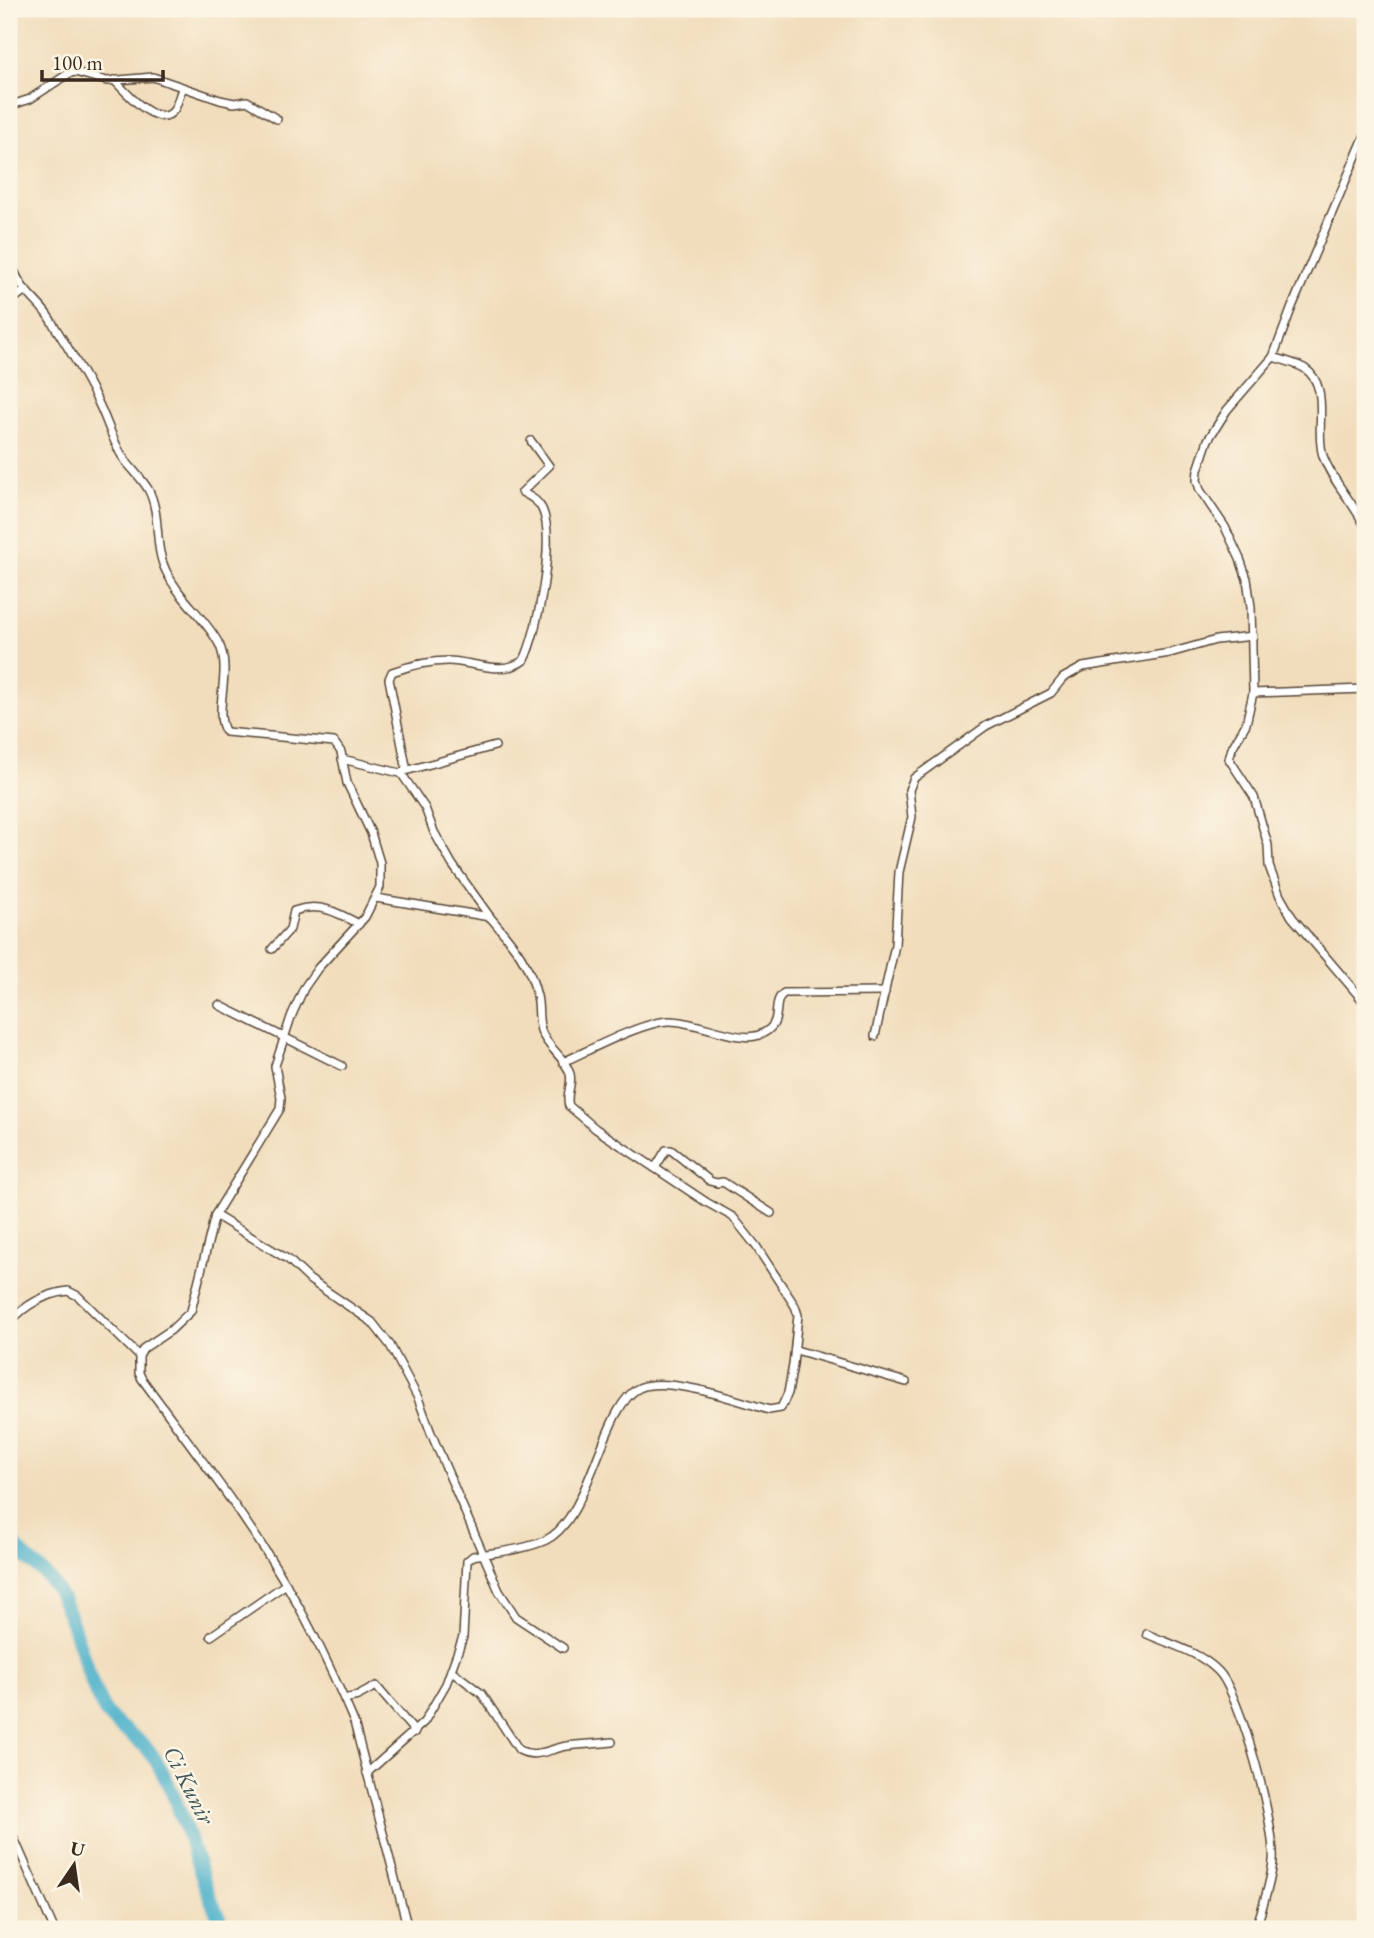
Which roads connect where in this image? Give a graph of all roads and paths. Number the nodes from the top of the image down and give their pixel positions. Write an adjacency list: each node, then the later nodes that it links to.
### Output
1 (114, 80): 2 (street); 2 (street); 3 (street)
2 (182, 89): 4 (street)
3 (9, 106)
4 (276, 119)
5 (1365, 135): 9 (street)
6 (9, 259): 7 (street)
7 (26, 290): 8 (street); 16 (street)
8 (9, 302)
9 (1273, 357): 11 (street); 12 (street)
10 (531, 441): 17 (street)
11 (1365, 526)
12 (1252, 636): 14 (street); 22 (street)
13 (1365, 689): 14 (street)
14 (1253, 693): 23 (street)
15 (495, 746): 17 (street)
16 (342, 759): 17 (street); 18 (street)
17 (403, 772): 19 (street)
18 (376, 898): 19 (street); 20 (street)
19 (489, 917): 27 (street)
20 (359, 924): 21 (street); 26 (street)
21 (272, 949)
22 (885, 992): 25 (street); 27 (street)
23 (1365, 1003)
24 (219, 1005): 26 (street)
25 (875, 1036)
26 (283, 1038): 28 (street); 31 (street)
27 (563, 1062): 29 (street)
28 (342, 1066)
29 (655, 1168): 30 (street); 33 (street)
30 (771, 1213)
31 (215, 1215): 34 (street); 36 (street)
32 (9, 1323): 34 (street)
33 (796, 1350): 35 (street); 36 (street)
34 (139, 1356): 37 (street)
35 (906, 1382)
36 (483, 1554): 40 (street); 41 (street)
37 (286, 1584): 39 (street); 42 (street)
38 (1147, 1634): 49 (street)
39 (211, 1636)
40 (564, 1648)
41 (452, 1671): 43 (street); 44 (street)
42 (344, 1699): 43 (street); 45 (street)
43 (415, 1732): 45 (street)
44 (612, 1742)
45 (367, 1773): 48 (street)
46 (9, 1827): 47 (street)
47 (54, 1929)
48 (408, 1929)
49 (1256, 1929)

